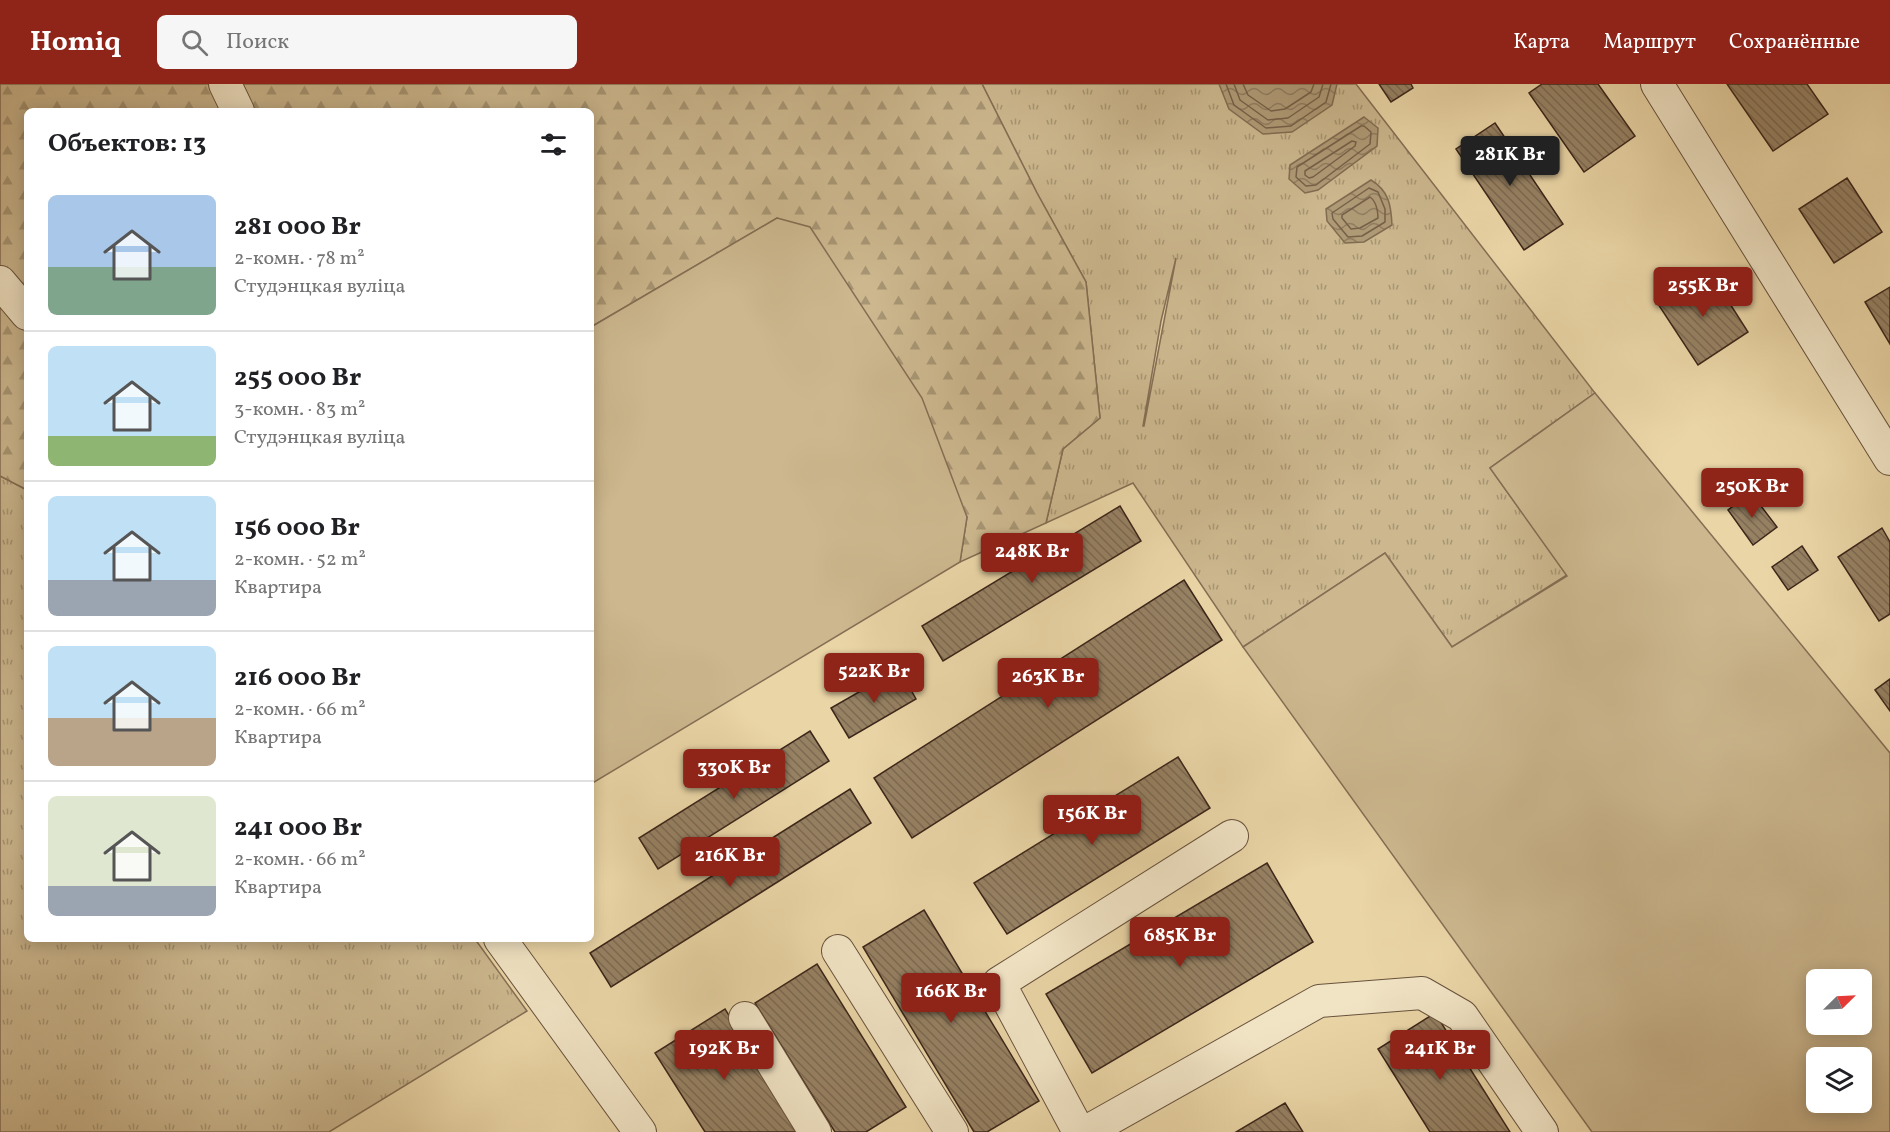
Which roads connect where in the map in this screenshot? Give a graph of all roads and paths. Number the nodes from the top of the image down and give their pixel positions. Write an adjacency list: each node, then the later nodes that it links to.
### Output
1 (225, 84): 3 (street)
2 (1657, 84): 6 (street)
3 (237, 108)
4 (0, 282): 5 (street)
5 (24, 310)
6 (1890, 459)
7 (1232, 836): 14 (street)
8 (502, 942): 11 (street)
9 (838, 951): 13 (street)
10 (745, 1018): 12 (street)
11 (640, 1132)
12 (815, 1132)
13 (952, 1132)
14 (1079, 1132)
15 (1086, 1132): 16 (street)
16 (1542, 1132)

